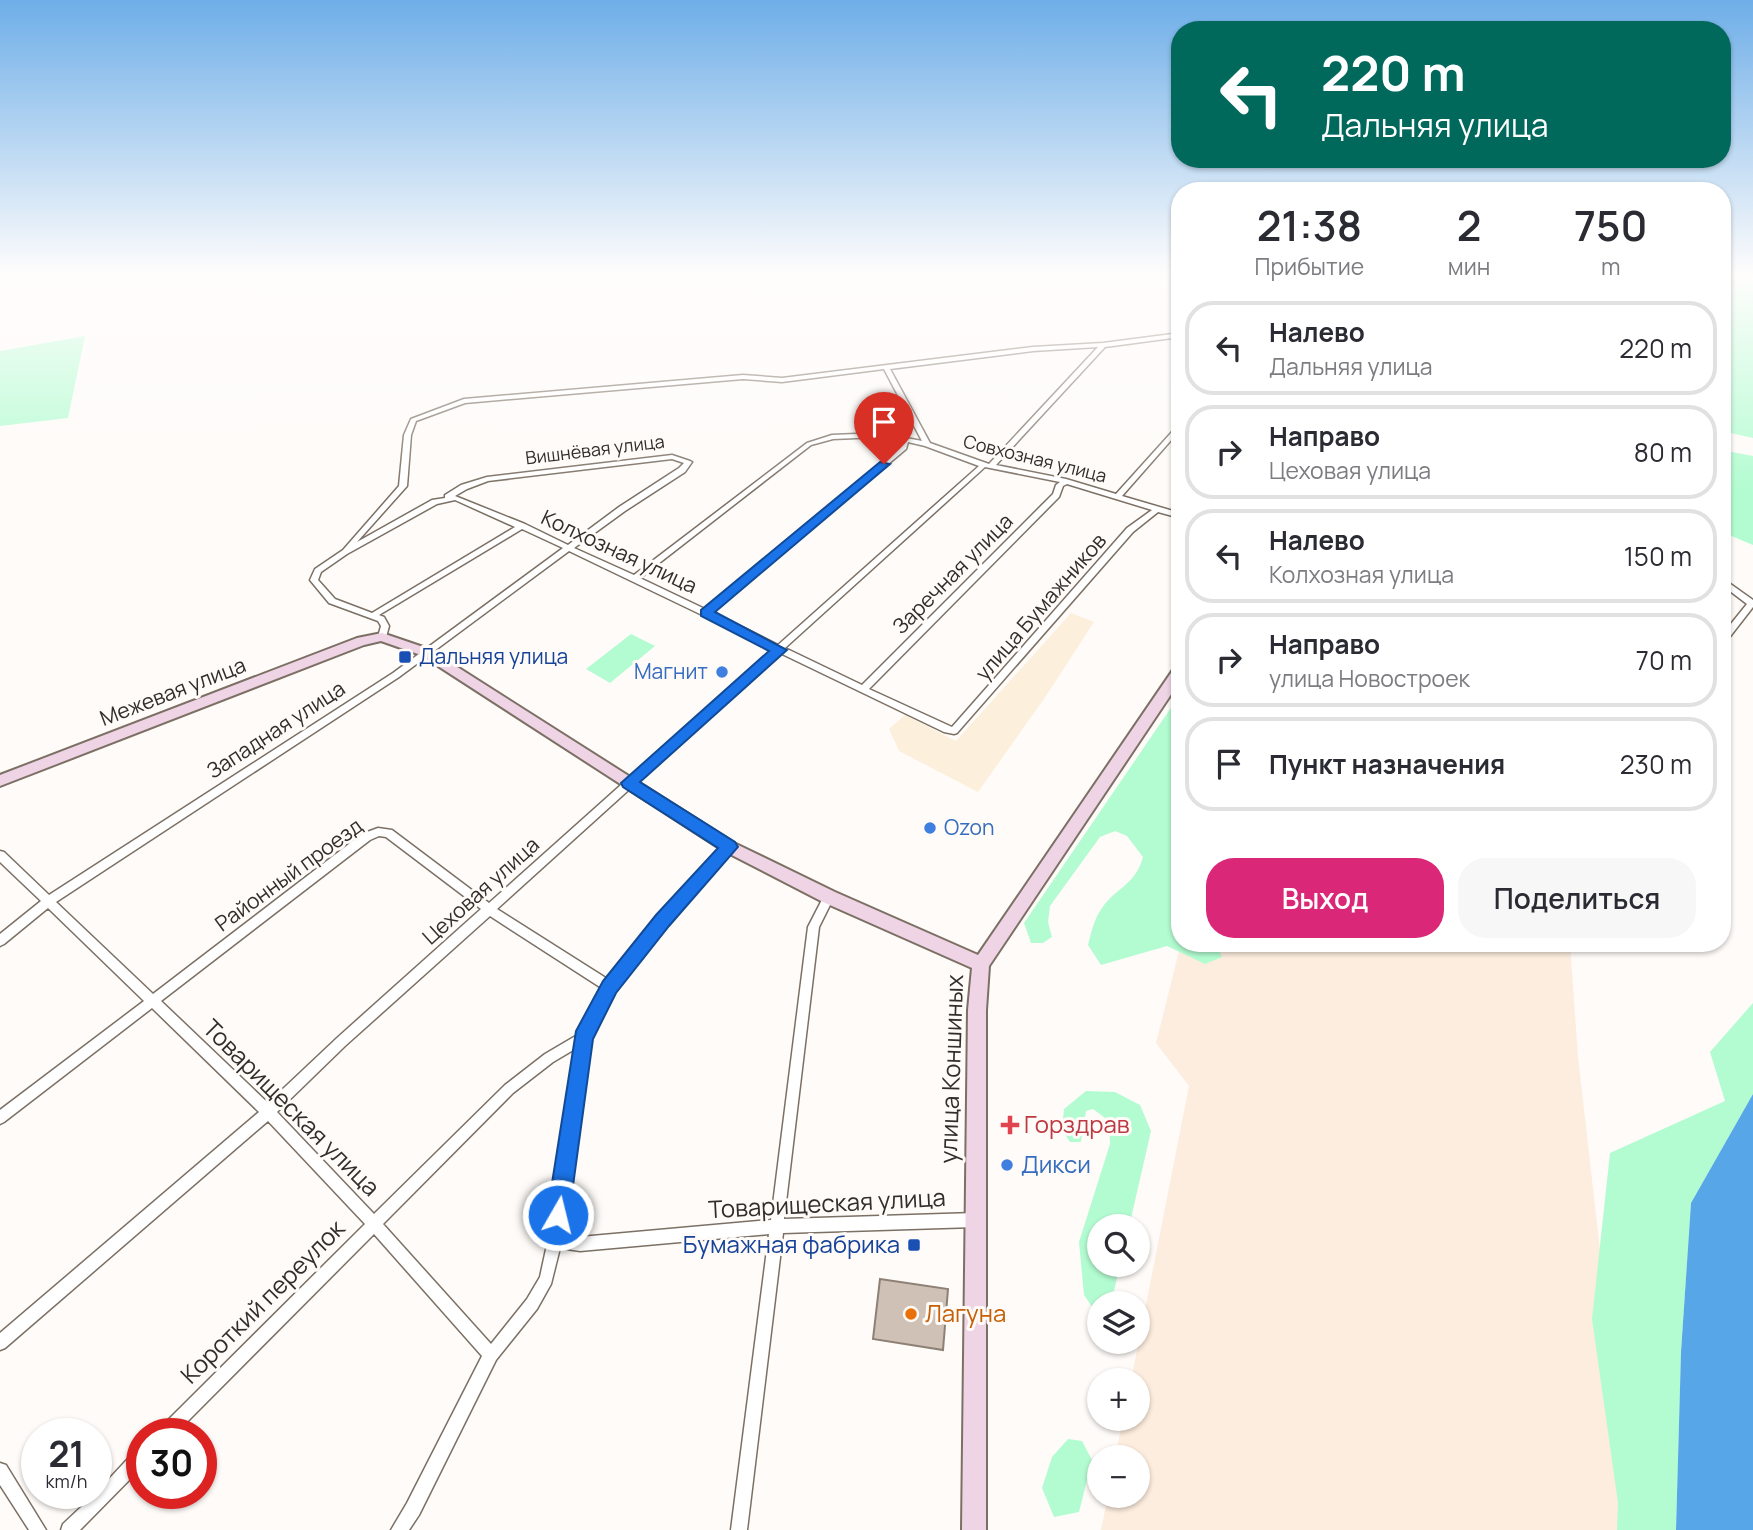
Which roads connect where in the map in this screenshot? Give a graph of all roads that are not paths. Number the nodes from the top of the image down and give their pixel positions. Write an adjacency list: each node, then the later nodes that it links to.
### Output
1 (1043, 348): 3 (street)
2 (1100, 348): 7 (street, Цеховая улица)
3 (887, 369): 6 (street); 17 (street)
4 (1171, 435): 11 (street)
5 (905, 442): 6 (street, Совхозная улица); 18 (street, Совхозная улица); 21 (street)
6 (927, 444): 8 (street, Совхозная улица)
7 (1000, 457): 8 (street, Цеховая улица); 9 (street)
8 (988, 466): 9 (street, Совхозная улица); 25 (street, Цеховая улица)
9 (1022, 472): 10 (street, Совхозная улица)
10 (1066, 481): 11 (street, Совхозная улица); 28 (street, Заречная улица)
11 (1118, 496): 13 (street, Совхозная улица)
12 (452, 498): 15 (street, Колхозная улица); 16 (street, Вишнёвая улица); 17 (street)
13 (1157, 509): 14 (street, Совхозная улица); 29 (street, улица Бумажников)
14 (1171, 513)
15 (522, 526): 16 (street, Колхозная улица); 22 (street)
16 (571, 548): 18 (street, Колхозная улица); 26 (street, Западная улица)
17 (344, 552): 22 (street)
18 (635, 578): 21 (street, Колхозная улица)
19 (1731, 588): 20 (street)
20 (1753, 604): 23 (street)
21 (706, 613): 25 (street, Колхозная улица)
22 (374, 615): 24 (street)
23 (1731, 630)
24 (382, 638): 26 (street); 30 (street, Межевая улица)
25 (779, 650): 28 (street, Колхозная улица); 31 (street, Цеховая улица)
26 (425, 652): 31 (street); 35 (street, Западная улица)
27 (1171, 683): 38 (street, улица Коншиных)
28 (862, 690): 29 (street, Колхозная улица)
29 (954, 731)
30 (0, 781)
31 (629, 783): 32 (street); 36 (street, Цеховая улица)
32 (729, 847): 34 (street); 39 (street)
33 (0, 855): 35 (street, Товарищеская улица)
34 (829, 897): 38 (street); 46 (street)
35 (48, 902): 37 (street, Западная улица); 40 (street, Товарищеская улица)
36 (490, 910): 39 (street, Районный проезд); 40 (street, Районный проезд); 42 (street, Цеховая улица)
37 (0, 941)
38 (981, 964): 44 (street, улица Коншиных)
39 (610, 987): 41 (street)
40 (152, 1002): 42 (street, Товарищеская улица); 43 (street, Районный проезд)
41 (583, 1038): 45 (street, Короткий переулок); 47 (street)
42 (268, 1112): 45 (street, Товарищеская улица); 48 (street, Цеховая улица)
43 (0, 1118)
44 (975, 1220): 46 (street, Товарищеская улица); 57 (street, улица Коншиных)
45 (373, 1223): 49 (street, Товарищеская улица); 50 (street, Короткий переулок)
46 (778, 1226): 47 (street, Товарищеская улица); 56 (street)
47 (555, 1240): 49 (street)
48 (0, 1343)
49 (491, 1355): 55 (street)
50 (180, 1418)
51 (0, 1471): 53 (street)
52 (126, 1472): 54 (street)
53 (38, 1530)
54 (69, 1530)
55 (399, 1530)
56 (739, 1530)
57 (974, 1530)

